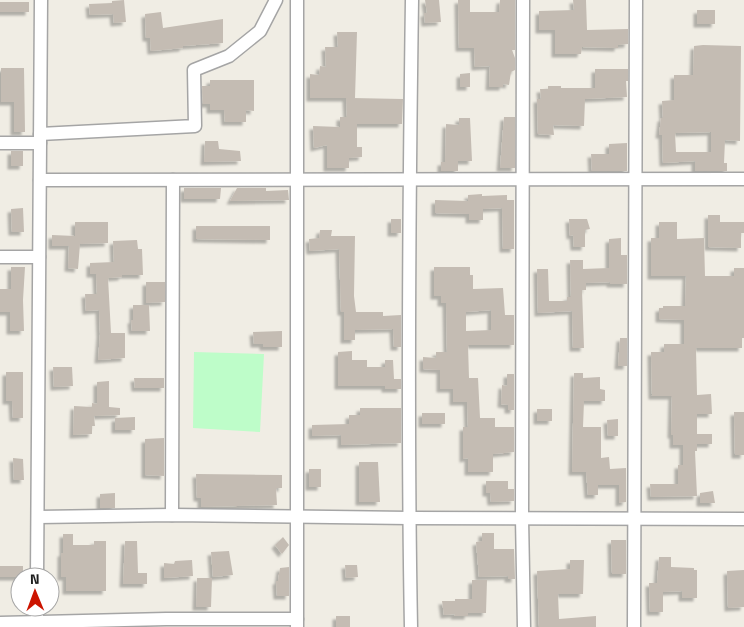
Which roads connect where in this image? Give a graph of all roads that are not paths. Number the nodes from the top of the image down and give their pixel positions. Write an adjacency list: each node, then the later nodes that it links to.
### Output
1 (41, 0): 7 (street)
2 (276, 0): 7 (street)
3 (297, 0): 13 (street)
4 (412, 0): 14 (street)
5 (523, 0): 15 (street)
6 (636, 0): 9 (street)
7 (40, 139): 8 (street); 11 (street)
8 (0, 143)
9 (635, 179): 10 (street); 15 (street); 24 (street)
10 (744, 179)
11 (40, 180): 12 (street); 17 (street)
12 (173, 180): 13 (street); 18 (street)
13 (297, 180): 14 (street); 20 (street)
14 (410, 180): 15 (street); 21 (street)
15 (523, 180): 22 (street)
16 (0, 256): 17 (street)
17 (39, 257): 19 (street)
18 (172, 516): 19 (street); 20 (street)
19 (38, 517): 25 (street)
20 (297, 518): 21 (street); 28 (street)
21 (409, 518): 22 (street); 30 (street)
22 (522, 518): 24 (street); 31 (street)
23 (744, 518): 24 (street)
24 (634, 519): 32 (street)
25 (37, 567)
26 (0, 623): 29 (street)
27 (166, 623): 28 (street); 29 (street)
28 (297, 623)
29 (37, 624)
30 (411, 627)
31 (524, 627)
32 (634, 627)

